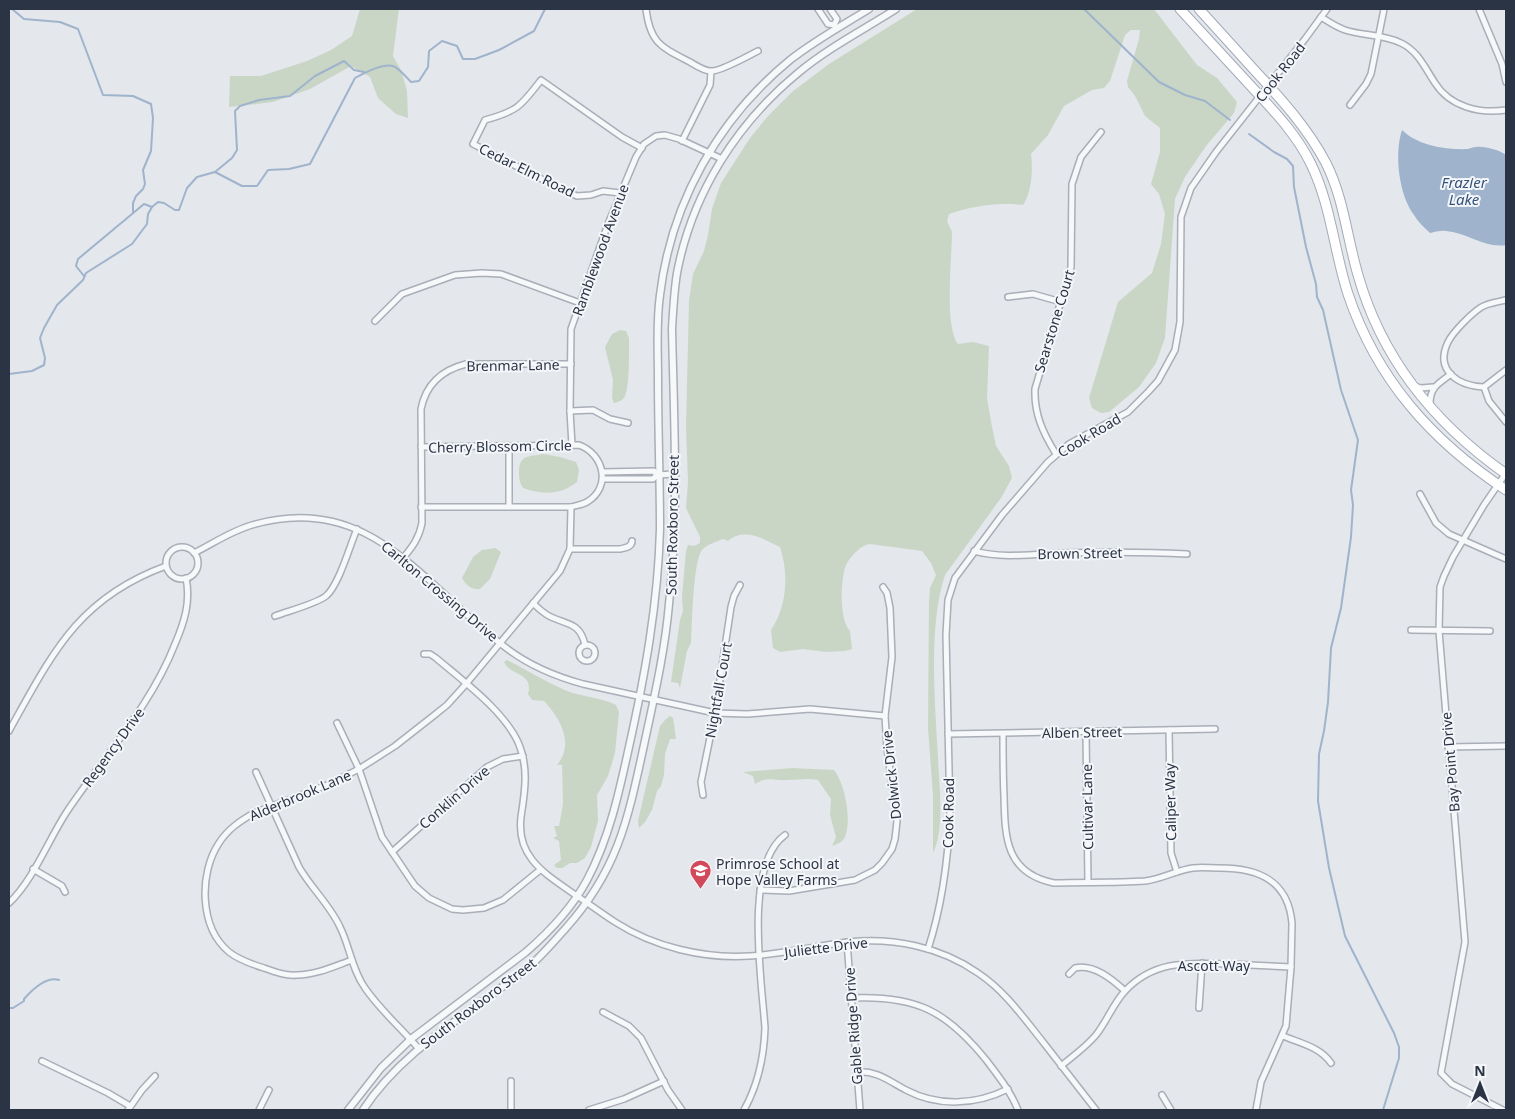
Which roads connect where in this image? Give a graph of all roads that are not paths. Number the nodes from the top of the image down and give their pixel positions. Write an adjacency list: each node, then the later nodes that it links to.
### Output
1 (646, 9): 15 (street)
2 (818, 9): 12 (street)
3 (830, 9): 12 (street)
4 (869, 9): 12 (street, South Roxboro Street)
5 (896, 9): 25 (street, South Roxboro Street)
6 (1180, 9): 18 (main road)
7 (1199, 9): 17 (main road)
8 (1327, 9): 11 (street, Cook Road)
9 (1384, 9): 13 (street)
10 (1478, 9): 16 (street)
11 (1321, 17): 13 (street); 17 (street, Cook Road)
12 (836, 27): 24 (street, South Roxboro Street)
13 (1378, 36): 19 (street); 20 (street)
14 (758, 51): 15 (street)
15 (711, 72): 22 (street)
16 (1506, 82)
17 (1269, 86): 18 (street, Cook Road); 35 (main road)
18 (1261, 96): 45 (street, Cook Road); 51 (main road)
19 (1350, 105)
20 (1506, 110)
21 (1101, 132): 29 (street, Searstone Court)
22 (682, 141): 23 (street); 24 (street)
23 (642, 148): 26 (street, Ramblewood Avenue); 26 (street, Cedar Elm Road)
24 (708, 153): 25 (street); 49 (street, South Roxboro Street)
25 (722, 159): 48 (street, South Roxboro Street)
26 (620, 193): 30 (street, Ramblewood Avenue)
27 (1008, 297): 29 (street)
28 (1506, 300): 34 (street)
29 (1061, 302): 45 (street, Searstone Court)
30 (580, 303): 31 (street); 32 (street, Ramblewood Avenue)
31 (375, 321)
32 (571, 364): 39 (street, Ramblewood Avenue); 44 (street, Brenmar Lane)
33 (1506, 370): 37 (street)
34 (1451, 374): 36 (street); 37 (street)
35 (1413, 386): 36 (street); 38 (main road)
36 (1433, 388): 38 (street)
37 (1484, 388): 40 (street)
38 (1430, 408): 47 (main road)
39 (570, 411): 41 (street); 42 (street, Ramblewood Avenue)
40 (1506, 422)
41 (628, 423)
42 (572, 445): 43 (street, Cherry Blossom Circle); 46 (street, Cherry Blossom Circle)
43 (509, 446): 44 (street, Cherry Blossom Circle); 54 (street)
44 (420, 447): 55 (street, Brenmar Lane)
45 (1056, 454): 61 (street, Cook Road)
46 (602, 472): 49 (street); 50 (street, Cherry Blossom Circle)
47 (1506, 473): 51 (street, Bay Point Drive)
48 (674, 474): 49 (street); 80 (street, South Roxboro Street)
49 (659, 475): 50 (street); 79 (street, South Roxboro Street)
50 (603, 479): 56 (street)
51 (1498, 485): 52 (main road); 59 (street, Bay Point Drive)
52 (1506, 490)
53 (1420, 494): 59 (street)
54 (508, 506): 55 (street); 56 (street)
55 (421, 507): 64 (street, Brenmar Lane)
56 (571, 507): 60 (street)
57 (357, 529): 62 (street, Carlton Crossing Drive); 64 (street, Carlton Crossing Drive); 71 (street)
58 (632, 540): 60 (street)
59 (1463, 541): 65 (street); 73 (street, Bay Point Drive)
60 (570, 550): 70 (street, Alderbrook Lane)
61 (974, 551): 63 (street, Brown Street); 88 (street, Cook Road)
62 (194, 553): 66 (street); 67 (street)
63 (1188, 554)
64 (404, 557): 75 (street, Carlton Crossing Drive)
65 (1506, 559)
66 (166, 566): 67 (street); 86 (street)
67 (186, 578): 99 (street, Regency Drive)
68 (740, 585): 81 (street, Nightfall Court)
69 (883, 587): 82 (street, Dolwick Drive)
70 (533, 604): 75 (street, Alderbrook Lane); 76 (street)
71 (275, 616)
72 (1411, 630): 73 (street)
73 (1439, 630): 74 (street); 91 (street, Bay Point Drive)
74 (1490, 631)
75 (500, 643): 78 (street, Alderbrook Lane); 79 (street, Carlton Crossing Drive)
76 (585, 646)
77 (424, 654): 78 (street)
78 (466, 684): 92 (street); 93 (street, Alderbrook Lane)
79 (640, 697): 80 (street, Carlton Crossing Drive); 105 (street, South Roxboro Street)
80 (654, 700): 81 (street, Carlton Crossing Drive); 107 (street, South Roxboro Street)
81 (715, 713): 82 (street, Carlton Crossing Drive); 95 (street, Nightfall Court)
82 (885, 716): 103 (street, Dolwick Drive)
83 (337, 723): 93 (street)
84 (1216, 729): 85 (street, Alben Street)
85 (1169, 730): 87 (street, Alben Street); 101 (street, Caliper Way)
86 (9, 731)
87 (1086, 732): 89 (street, Alben Street); 102 (street, Cultivar Lane)
88 (948, 734): 89 (street, Alben Street); 109 (street, Cook Road)
89 (1003, 734): 102 (street)
90 (1506, 746): 91 (street)
91 (1448, 747): 145 (street, Bay Point Drive)
92 (523, 756): 98 (street, Conklin Drive); 100 (street)
93 (359, 769): 96 (street, Alderbrook Lane); 98 (street)
94 (256, 772): 96 (street)
95 (704, 796)
96 (272, 806): 111 (street); 111 (street, Alderbrook Lane)
97 (785, 835): 103 (street)
98 (392, 852): 100 (street)
99 (33, 869): 104 (street); 106 (street, Regency Drive)
100 (540, 870): 105 (street, Juliette Drive)
101 (1177, 872): 102 (street); 113 (street)
102 (1088, 882)
103 (760, 890): 110 (street)
104 (65, 892)
105 (577, 896): 107 (street, Juliette Drive); 120 (street, South Roxboro Street)
106 (9, 903)
107 (587, 904): 110 (street, Juliette Drive); 121 (street, South Roxboro Street)
108 (847, 942): 109 (street, Juliette Drive); 110 (street, Juliette Drive); 116 (street, Gable Ridge Drive)
109 (928, 949): 124 (street, Juliette Drive)
110 (759, 955): 139 (street)
111 (352, 960): 120 (street)
112 (1202, 963): 113 (street, Ascott Way); 115 (street, Ascott Way); 117 (street)
113 (1291, 967): 119 (street)
114 (1069, 974): 115 (street)
115 (1125, 991): 124 (street, Ascott Way)
116 (851, 998): 125 (street, Gable Ridge Drive); 129 (street)
117 (1199, 1008)
118 (604, 1012): 128 (street)
119 (1283, 1036): 123 (street); 144 (street)
120 (410, 1039): 121 (street); 134 (street, South Roxboro Street)
121 (419, 1049): 135 (street, South Roxboro Street)
122 (42, 1061): 132 (street)
123 (1331, 1063)
124 (1061, 1066): 142 (street, Juliette Drive)
125 (856, 1072): 129 (street); 140 (street, Gable Ridge Drive)
126 (155, 1076): 132 (street)
127 (510, 1081): 136 (street)
128 (664, 1081): 137 (street); 138 (street)
129 (1008, 1089): 141 (street)
130 (269, 1090): 133 (street)
131 (1162, 1095): 143 (street)
132 (129, 1108)
133 (258, 1110)
134 (348, 1110)
135 (363, 1110)
136 (511, 1110)
137 (589, 1110)
138 (682, 1110)
139 (744, 1110)
140 (860, 1110)
141 (1018, 1110)
142 (1096, 1110)
143 (1172, 1110)
144 (1256, 1110)
145 (1503, 1110)

